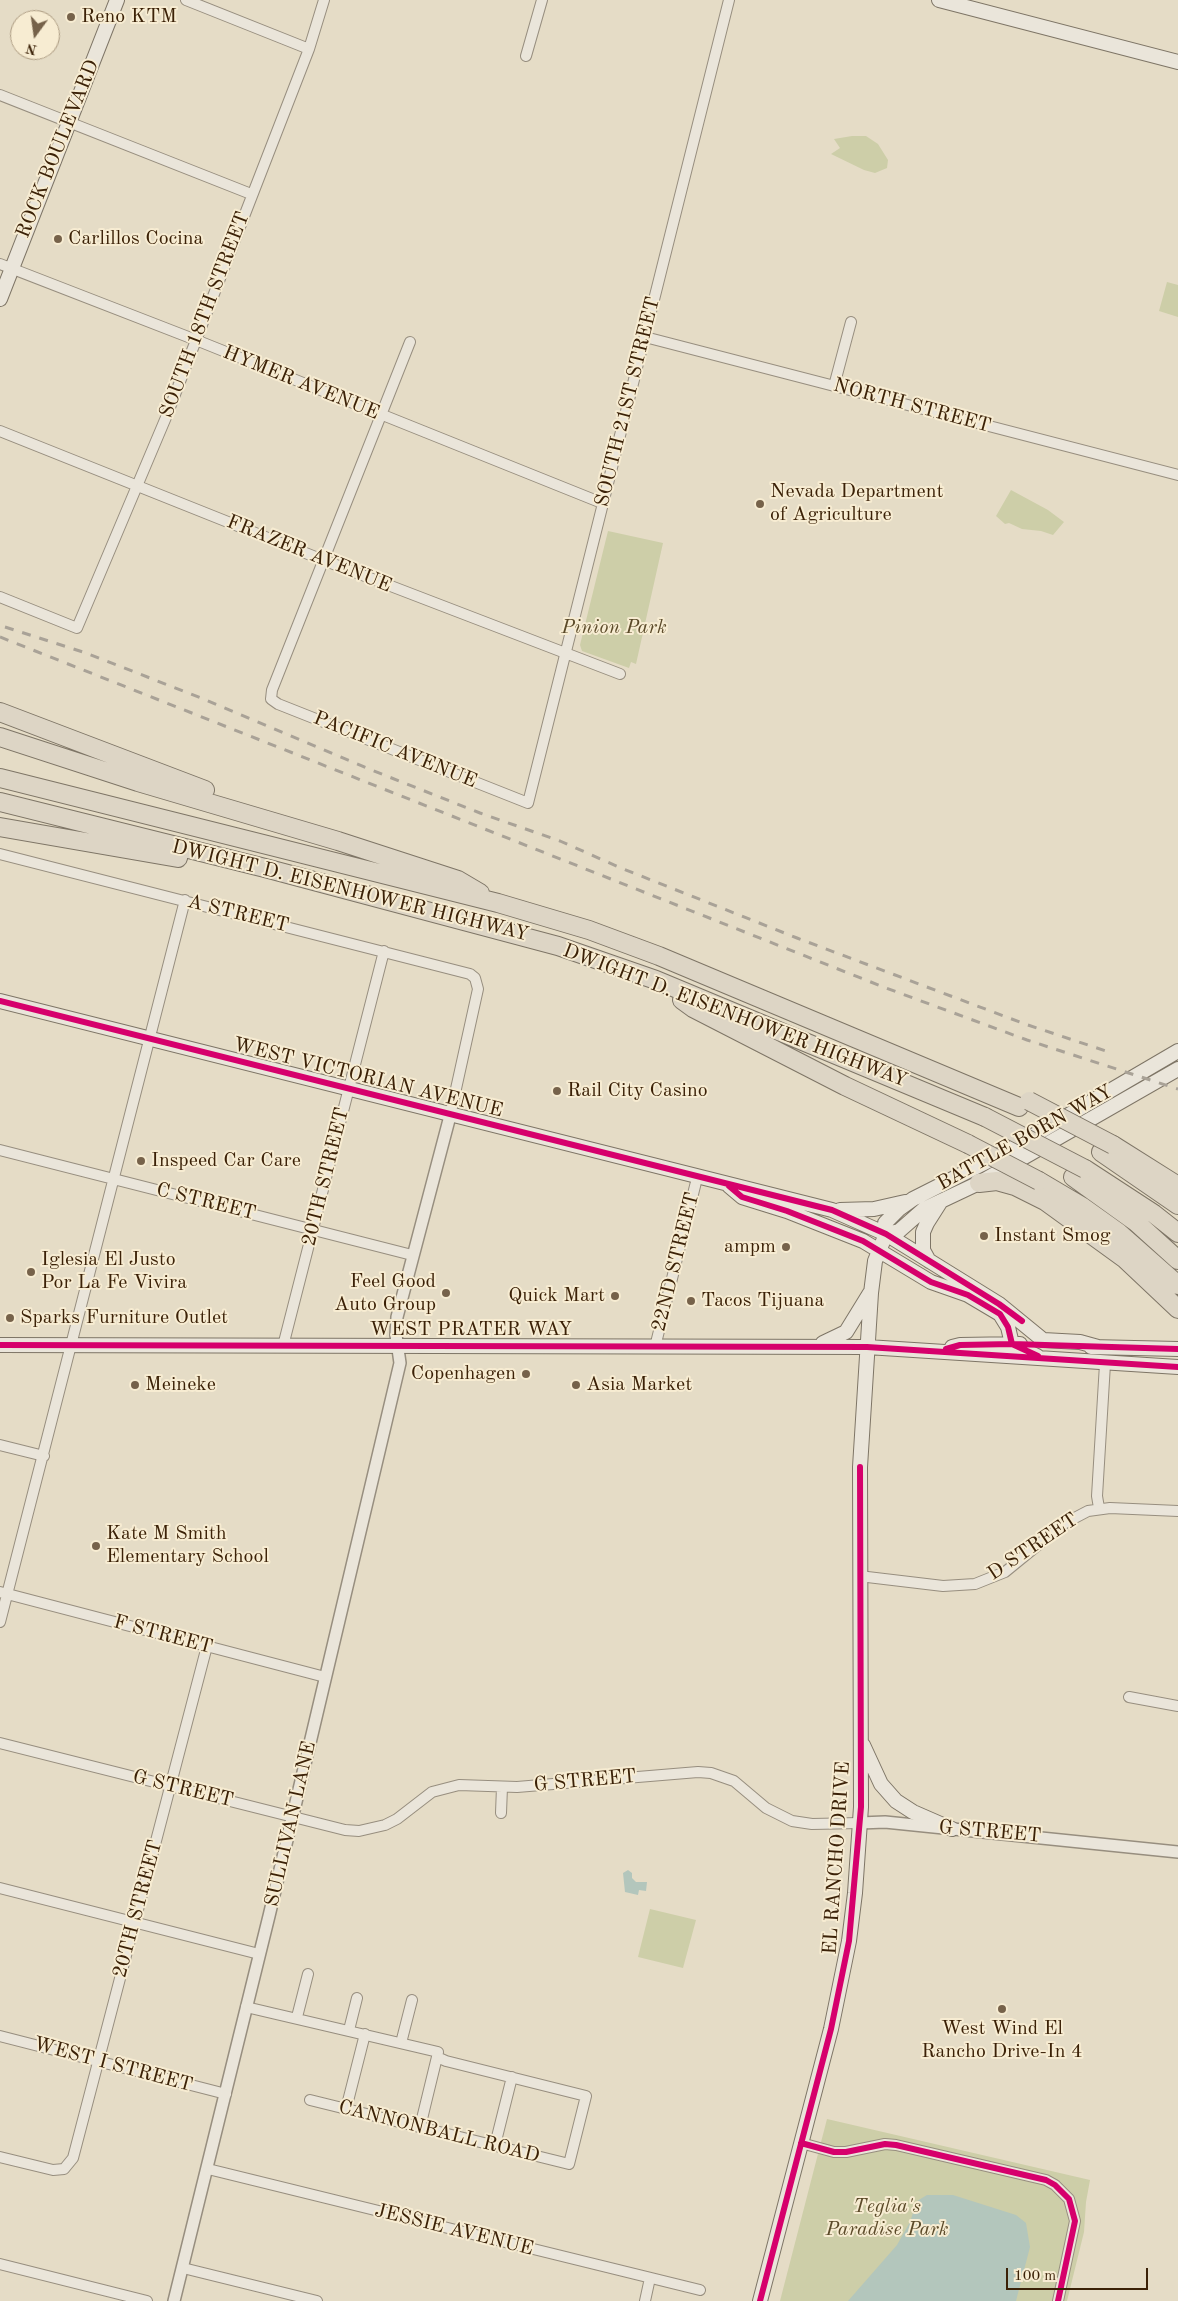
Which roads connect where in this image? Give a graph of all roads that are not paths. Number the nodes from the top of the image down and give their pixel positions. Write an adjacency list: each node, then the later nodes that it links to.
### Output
1 (117, 0): 11 (main road, ROCK BOULEVARD)
2 (186, 0): 7 (street)
3 (324, 0): 7 (street, SOUTH 18TH STREET)
4 (542, 0): 8 (street)
5 (729, 0): 16 (street, SOUTH 21ST STREET)
6 (939, 0): 9 (main road)
7 (308, 49): 12 (street, SOUTH 18TH STREET)
8 (526, 56)
9 (1178, 62)
10 (0, 95): 11 (street)
11 (69, 123): 12 (street); 13 (main road, ROCK BOULEVARD)
12 (251, 194): 17 (street, SOUTH 18TH STREET)
13 (6, 266): 14 (main road, ROCK BOULEVARD); 17 (street, HYMER AVENUE)
14 (0, 299)
15 (851, 322): 19 (street)
16 (645, 337): 19 (street, NORTH STREET); 24 (street, SOUTH 21ST STREET)
17 (196, 340): 20 (street, HYMER AVENUE); 23 (street, SOUTH 18TH STREET)
18 (410, 342): 20 (street)
19 (834, 386): 22 (street, NORTH STREET)
20 (381, 415): 24 (street, HYMER AVENUE); 25 (street)
21 (0, 431): 23 (street, FRAZER AVENUE)
22 (1178, 475)
23 (138, 485): 25 (street, FRAZER AVENUE); 26 (street, SOUTH 18TH STREET)
24 (602, 503): 27 (street, SOUTH 21ST STREET)
25 (324, 560): 27 (street, FRAZER AVENUE); 33 (street, PACIFIC AVENUE)
26 (0, 597)
27 (566, 655): 28 (street, FRAZER AVENUE); 33 (street, SOUTH 21ST STREET)
28 (620, 674)
29 (0, 712): 34 (highway)
30 (0, 737): 34 (highway)
31 (0, 778): 39 (highway, DWIGHT D. EISENHOWER HIGHWAY)
32 (0, 802): 37 (highway, DWIGHT D. EISENHOWER HIGHWAY)
33 (528, 803)
34 (264, 818): 39 (highway)
35 (0, 827): 37 (highway)
36 (0, 854): 38 (street, A STREET)
37 (265, 868): 41 (highway, DWIGHT D. EISENHOWER HIGHWAY)
38 (185, 900): 40 (street, A STREET); 43 (street)
39 (498, 903): 48 (highway, DWIGHT D. EISENHOWER HIGHWAY)
40 (384, 951): 46 (street, 20TH STREET); 47 (street, A STREET)
41 (656, 980): 50 (highway, DWIGHT D. EISENHOWER HIGHWAY, bridge); 66 (highway, bridge)
42 (0, 1002): 43 (main road, WEST VICTORIAN AVENUE)
43 (150, 1040): 46 (main road, WEST VICTORIAN AVENUE); 52 (street)
44 (1178, 1051): 56 (main road, BATTLE BORN WAY)
45 (1178, 1069): 53 (main road, BATTLE BORN WAY)
46 (348, 1090): 47 (main road, WEST VICTORIAN AVENUE); 60 (street, 20TH STREET)
47 (450, 1116): 51 (main road, WEST VICTORIAN AVENUE); 63 (street, SULLIVAN LANE)
48 (1107, 1149): 55 (highway); 58 (highway, DWIGHT D. EISENHOWER HIGHWAY)
49 (0, 1150): 52 (street, C STREET)
50 (1079, 1173): 61 (highway, DWIGHT D. EISENHOWER HIGHWAY); 64 (highway)
51 (697, 1178): 54 (main road, WEST VICTORIAN AVENUE); 75 (street, 22ND STREET)
52 (115, 1179): 60 (street, C STREET); 71 (street)
53 (979, 1183): 57 (main road, BATTLE BORN WAY); 68 (highway)
54 (729, 1186): 59 (main road, WEST VICTORIAN AVENUE); 62 (main road, WEST VICTORIAN AVENUE)
55 (1178, 1186)
56 (913, 1199): 59 (main road); 62 (main road, BATTLE BORN WAY)
57 (941, 1201): 62 (main road, BATTLE BORN WAY); 65 (main road)
58 (1178, 1205)
59 (832, 1210): 62 (main road, WEST VICTORIAN AVENUE)
60 (313, 1229): 63 (street, C STREET); 72 (street, 20TH STREET)
61 (1178, 1233)
62 (882, 1241): 65 (main road, WEST VICTORIAN AVENUE); 67 (main road, EL RANCHO DRIVE); 69 (main road, WEST VICTORIAN AVENUE)
63 (412, 1255): 73 (street, SULLIVAN LANE)
64 (1178, 1260)
65 (929, 1261): 77 (main road, WEST VICTORIAN AVENUE)
66 (1178, 1285)
67 (871, 1293): 74 (main road); 76 (main road, EL RANCHO DRIVE)
68 (1178, 1309)
69 (1012, 1344): 77 (main road, WEST PRATER WAY); 79 (main road, WEST PRATER WAY); 80 (main road)
70 (0, 1345): 71 (main road, WEST PRATER WAY)
71 (72, 1345): 72 (main road, WEST PRATER WAY); 84 (street)
72 (283, 1346): 73 (main road, WEST PRATER WAY)
73 (399, 1346): 75 (main road, WEST PRATER WAY); 91 (street, SULLIVAN LANE)
74 (815, 1346): 75 (main road, WEST PRATER WAY); 76 (main road, WEST PRATER WAY)
75 (655, 1347)
76 (867, 1347): 79 (main road, WEST PRATER WAY); 87 (main road, EL RANCHO DRIVE)
77 (1098, 1348): 78 (main road, WEST PRATER WAY)
78 (1178, 1349)
79 (941, 1351): 80 (main road, WEST PRATER WAY)
80 (1045, 1360): 81 (main road, WEST PRATER WAY)
81 (1105, 1364): 82 (main road, WEST PRATER WAY); 85 (street)
82 (1178, 1367)
83 (0, 1445): 84 (street)
84 (44, 1456): 88 (street)
85 (1098, 1508): 86 (street, D STREET); 87 (street, D STREET)
86 (1178, 1511)
87 (859, 1576): 94 (main road, EL RANCHO DRIVE)
88 (4, 1593): 89 (street); 90 (street, F STREET)
89 (0, 1622)
90 (207, 1646): 91 (street, F STREET); 96 (street, 20TH STREET)
91 (325, 1677): 99 (street, SULLIVAN LANE)
92 (1129, 1696): 93 (street)
93 (1178, 1706)
94 (861, 1742): 100 (main road, EL RANCHO DRIVE); 101 (main road)
95 (0, 1743): 96 (street, G STREET)
96 (170, 1786): 99 (street, G STREET); 104 (street, 20TH STREET)
97 (502, 1787): 98 (street); 99 (street, G STREET); 100 (street, G STREET)
98 (501, 1813)
99 (293, 1816): 105 (street, SULLIVAN LANE)
100 (860, 1822): 101 (street, G STREET); 122 (main road, EL RANCHO DRIVE)
101 (952, 1829): 102 (street, G STREET)
102 (1178, 1852)
103 (0, 1888): 104 (street)
104 (135, 1922): 105 (street); 116 (street, 20TH STREET)
105 (259, 1954): 109 (street, SULLIVAN LANE)
106 (308, 1974): 110 (street)
107 (357, 1998): 111 (street)
108 (412, 2000): 114 (street)
109 (246, 2007): 110 (street); 118 (street, SULLIVAN LANE)
110 (297, 2018): 111 (street)
111 (349, 2030): 112 (street)
112 (365, 2034): 114 (street); 120 (street)
113 (0, 2036): 116 (street, WEST I STREET)
114 (401, 2043): 115 (street)
115 (437, 2057): 117 (street); 121 (street)
116 (98, 2062): 118 (street, WEST I STREET); 124 (street, 20TH STREET)
117 (512, 2078): 123 (street); 123 (street, CANNONBALL ROAD)
118 (226, 2094): 125 (street, SULLIVAN LANE)
119 (310, 2100): 120 (street, CANNONBALL ROAD)
120 (346, 2109): 121 (street, CANNONBALL ROAD)
121 (420, 2127): 123 (street, CANNONBALL ROAD)
122 (802, 2143): 134 (main road, EL RANCHO DRIVE); 135 (street)
123 (495, 2145)
124 (0, 2157)
125 (208, 2169): 127 (street, SULLIVAN LANE); 128 (street, JESSIE AVENUE)
126 (0, 2264): 130 (street)
127 (182, 2268): 131 (street, SULLIVAN LANE); 132 (street)
128 (650, 2278): 129 (street, JESSIE AVENUE); 133 (street)
129 (700, 2290)
130 (147, 2301)
131 (174, 2301)
132 (317, 2301)
133 (645, 2301)
134 (760, 2301)
135 (1058, 2301)

